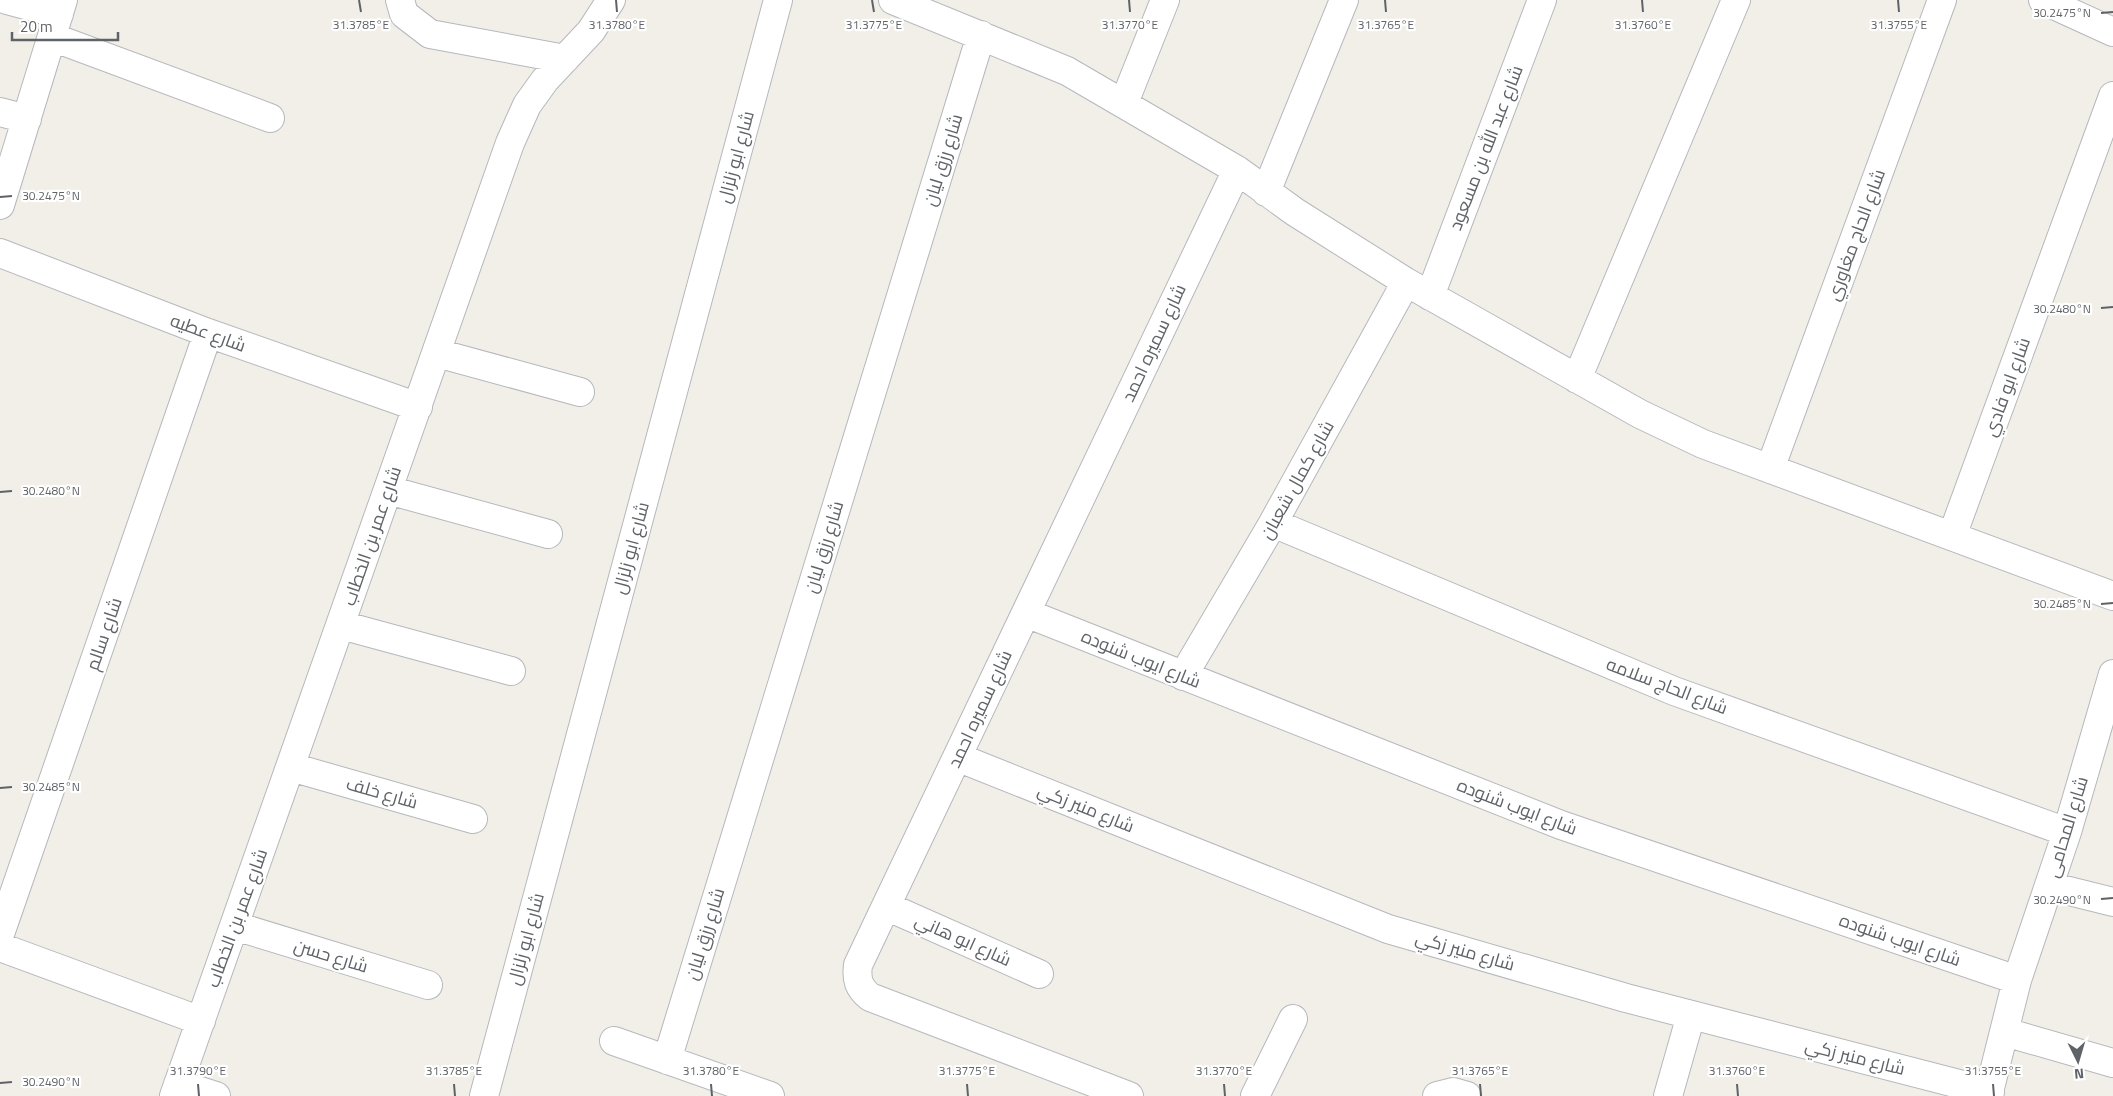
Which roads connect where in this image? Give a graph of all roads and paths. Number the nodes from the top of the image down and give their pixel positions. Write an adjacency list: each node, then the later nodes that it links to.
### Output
1 (7, 0): 12 (street)
2 (400, 0): 15 (street)
3 (612, 0): 15 (street, شارع عمر بن الخطاب)
4 (778, 0): 66 (street, شارع ابو زلزال)
5 (893, 0): 14 (street)
6 (1165, 0): 17 (street)
7 (1344, 0): 22 (street)
8 (1542, 0): 26 (street, شارع عبد الله بن مسعود)
9 (1736, 0): 29 (street)
10 (1942, 0): 32 (street, شارع الحاج مغاوري)
11 (2043, 0): 13 (street)
12 (58, 17): 19 (street); 20 (street)
13 (2113, 32)
14 (981, 35): 17 (street); 61 (street, شارع رزق ليان)
15 (565, 59): 28 (street, شارع عمر بن الخطاب)
16 (2113, 96): 36 (street, شارع ابو فادي)
17 (1124, 103): 21 (street)
18 (0, 112): 20 (street)
19 (270, 118)
20 (27, 119): 23 (street)
21 (1237, 170): 22 (street); 38 (street, شارع سميره احمد)
22 (1266, 192): 25 (street)
23 (0, 204)
24 (0, 254): 27 (street, شارع عطيه)
25 (1406, 282): 26 (street); 34 (street, شارع كمال شعبان)
26 (1430, 296): 29 (street)
27 (208, 333): 31 (street, شارع عطيه); 51 (street, شارع سالم)
28 (436, 353): 30 (street); 31 (street, شارع عمر بن الخطاب)
29 (1577, 379): 32 (street)
30 (580, 392)
31 (418, 407): 33 (street, شارع عمر بن الخطاب)
32 (1770, 469): 36 (street)
33 (388, 490): 35 (street); 39 (street, شارع عمر بن الخطاب)
34 (1273, 523): 42 (street, شارع كمال شعبان); 46 (street, شارع الحاج سلامه)
35 (548, 534)
36 (1952, 536): 37 (street)
37 (2113, 596)
38 (1026, 613): 42 (street, شارع ايوب شنوده); 43 (street, شارع سميره احمد)
39 (341, 625): 40 (street); 44 (street, شارع عمر بن الخطاب)
40 (510, 671)
41 (2113, 674): 46 (street, شارع المحامى)
42 (1183, 676): 54 (street, شارع ايوب شنوده)
43 (957, 757): 49 (street, شارع سميره احمد); 56 (street, شارع منير زكي)
44 (291, 768): 45 (street, شارع خلف); 50 (street, شارع عمر بن الخطاب)
45 (473, 819)
46 (2067, 832): 47 (street, شارع المحامى)
47 (2049, 886): 48 (street); 54 (street, شارع المحامى)
48 (2113, 902)
49 (886, 906): 53 (street, شارع ابو هاني); 68 (street, شارع سميره احمد)
50 (235, 926): 55 (street, شارع حسن); 58 (street, شارع عمر بن الخطاب)
51 (0, 934)
52 (0, 947): 58 (street)
53 (1039, 974)
54 (2017, 980): 59 (street, شارع المحامى)
55 (428, 985)
56 (1691, 1015): 64 (street, شارع منير زكي); 72 (street)
57 (1294, 1019): 69 (street)
58 (200, 1021): 63 (street, شارع عمر بن الخطاب)
59 (2004, 1032): 62 (street); 64 (street, شارع المحامى)
60 (614, 1041): 61 (street)
61 (667, 1060): 67 (street)
62 (2113, 1063)
63 (176, 1090): 65 (street)
64 (1989, 1094)
65 (216, 1096)
66 (484, 1096)
67 (770, 1096)
68 (1129, 1096)
69 (1255, 1096)
70 (1437, 1096): 71 (street)
71 (1467, 1096)
72 (1668, 1096)

